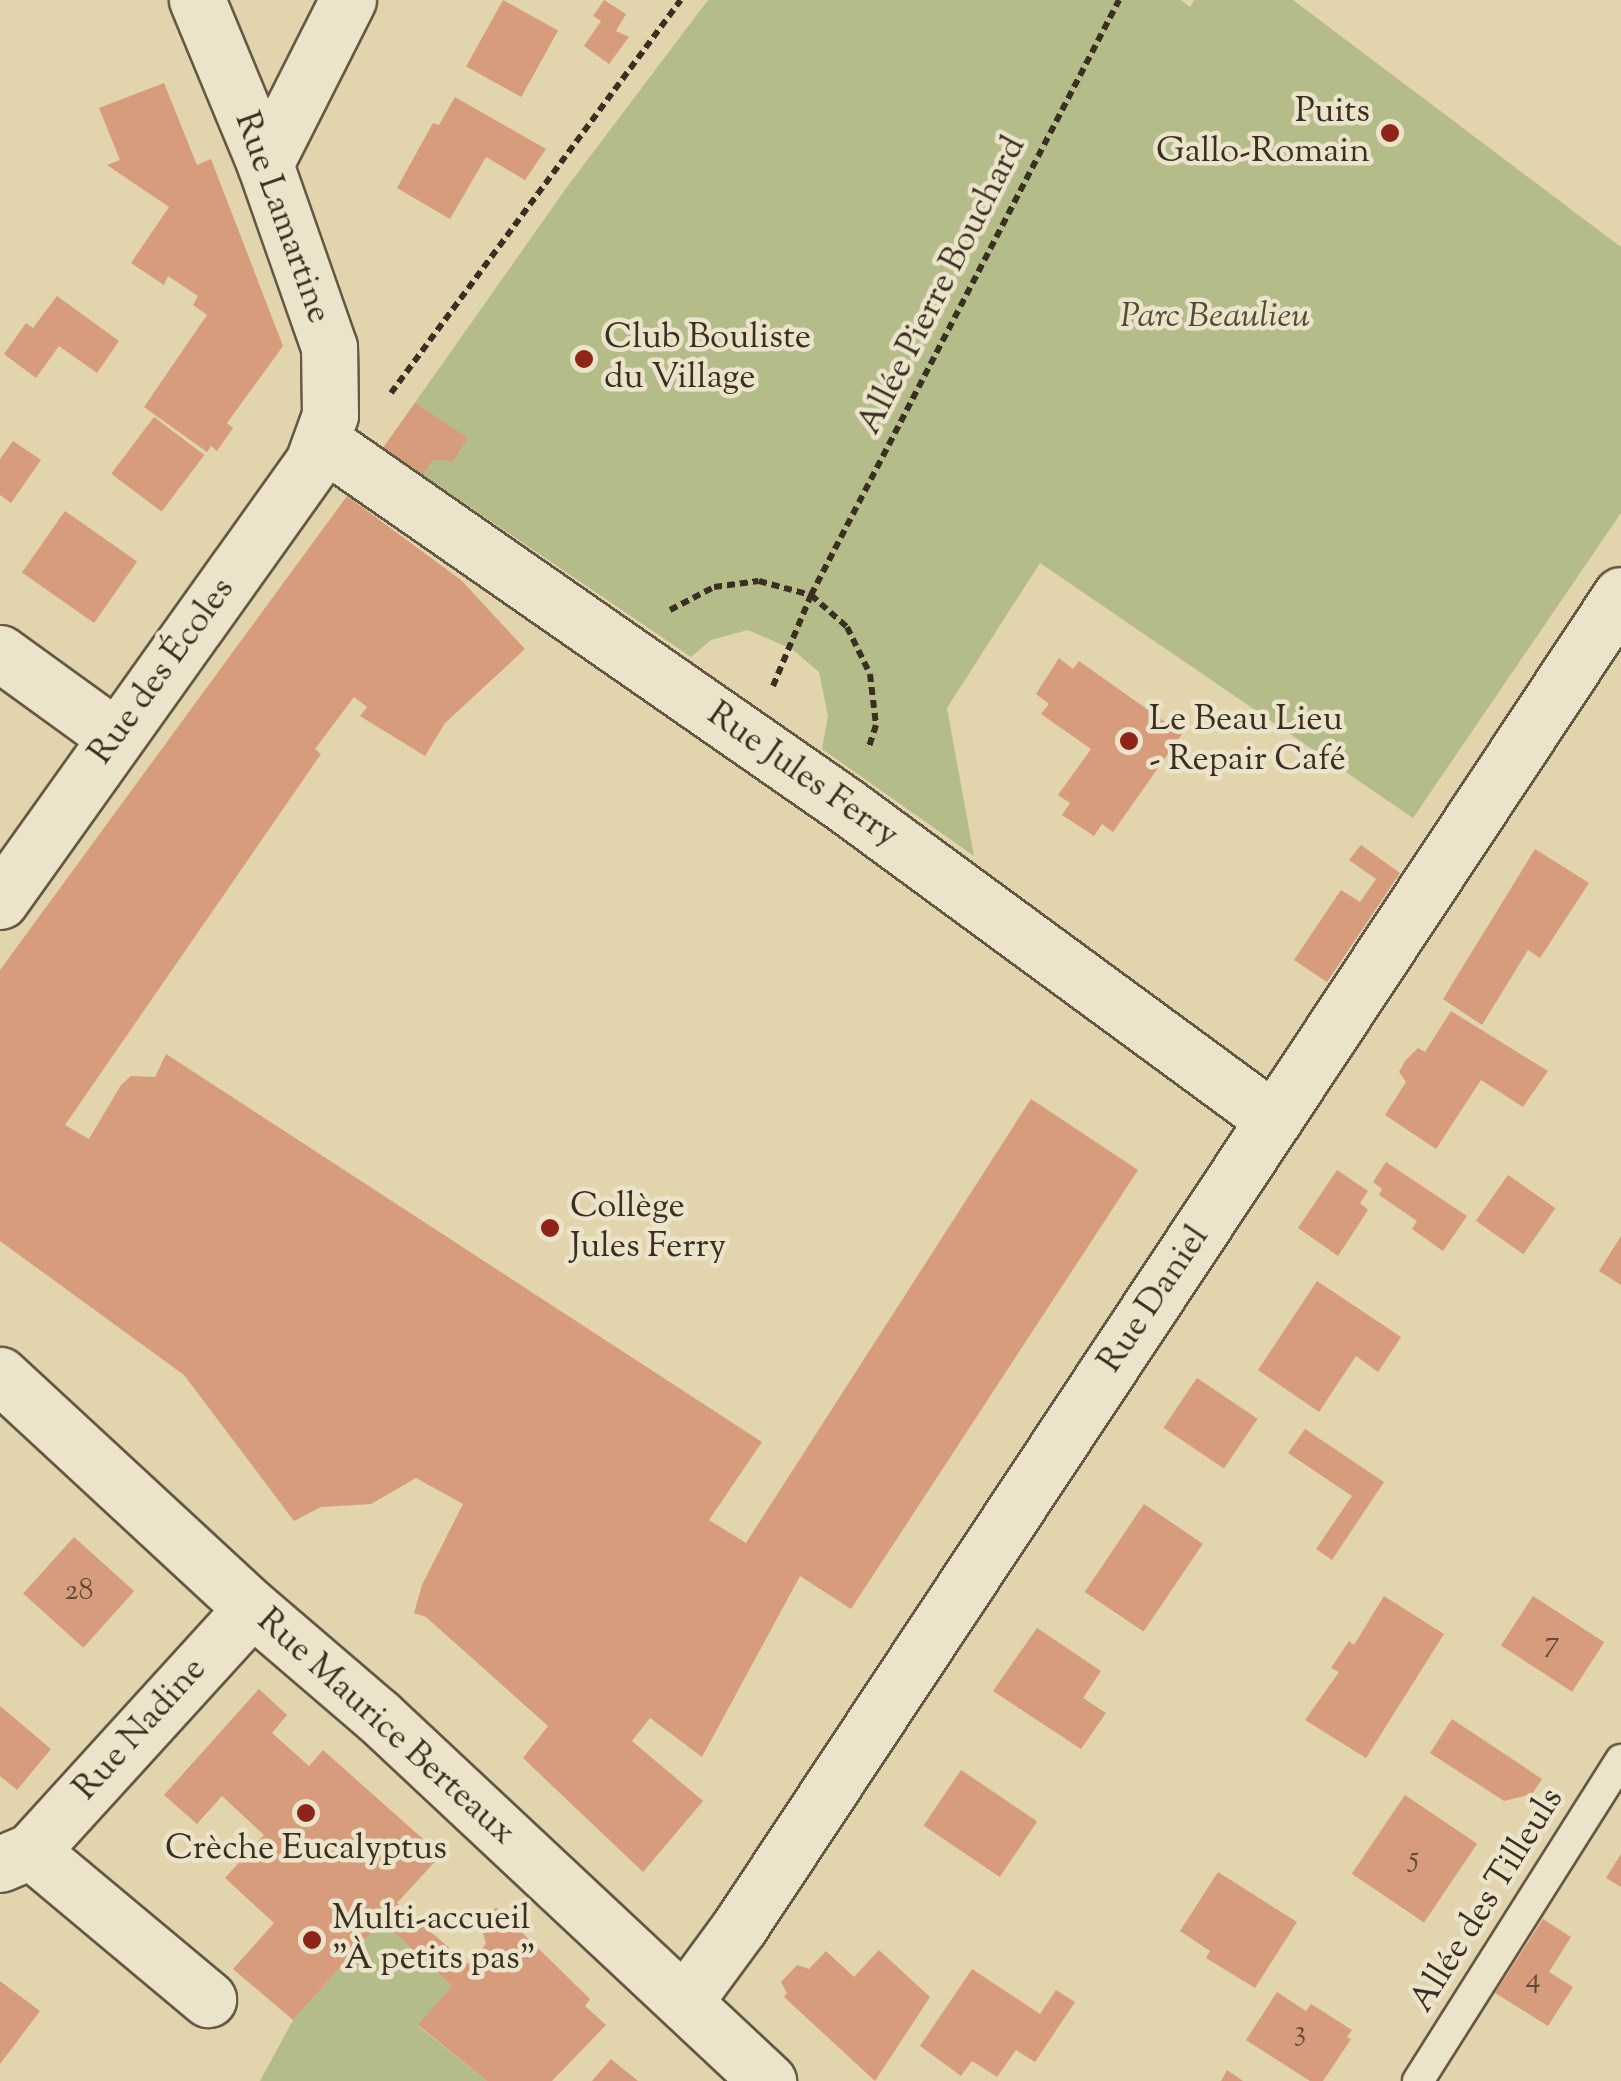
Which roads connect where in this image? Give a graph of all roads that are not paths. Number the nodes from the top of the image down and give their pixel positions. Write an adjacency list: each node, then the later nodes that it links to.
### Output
1 (197, 0): 3 (street, Rue Lamartine)
2 (348, 0): 3 (street)
3 (264, 164): 4 (street, Rue Lamartine)
4 (327, 429): 7 (street, Rue des Écoles); 9 (street, Rue Jules Ferry)
5 (1621, 595): 9 (street, Rue Daniel)
6 (0, 653): 7 (street)
7 (116, 736): 8 (street, Rue des Écoles)
8 (0, 900)
9 (1274, 1120): 15 (street, Rue Daniel)
10 (0, 1375): 11 (street, Rue Maurice Berteaux)
11 (252, 1608): 13 (street, Rue Nadine); 15 (street, Rue Maurice Berteaux)
12 (1621, 1760): 17 (lane, Allée des Tilleuls)
13 (15, 1858): 14 (street, Rue Nadine)
14 (208, 1998)
15 (685, 2002): 16 (street, Rue Maurice Berteaux)
16 (768, 2081)
17 (1418, 2081)

